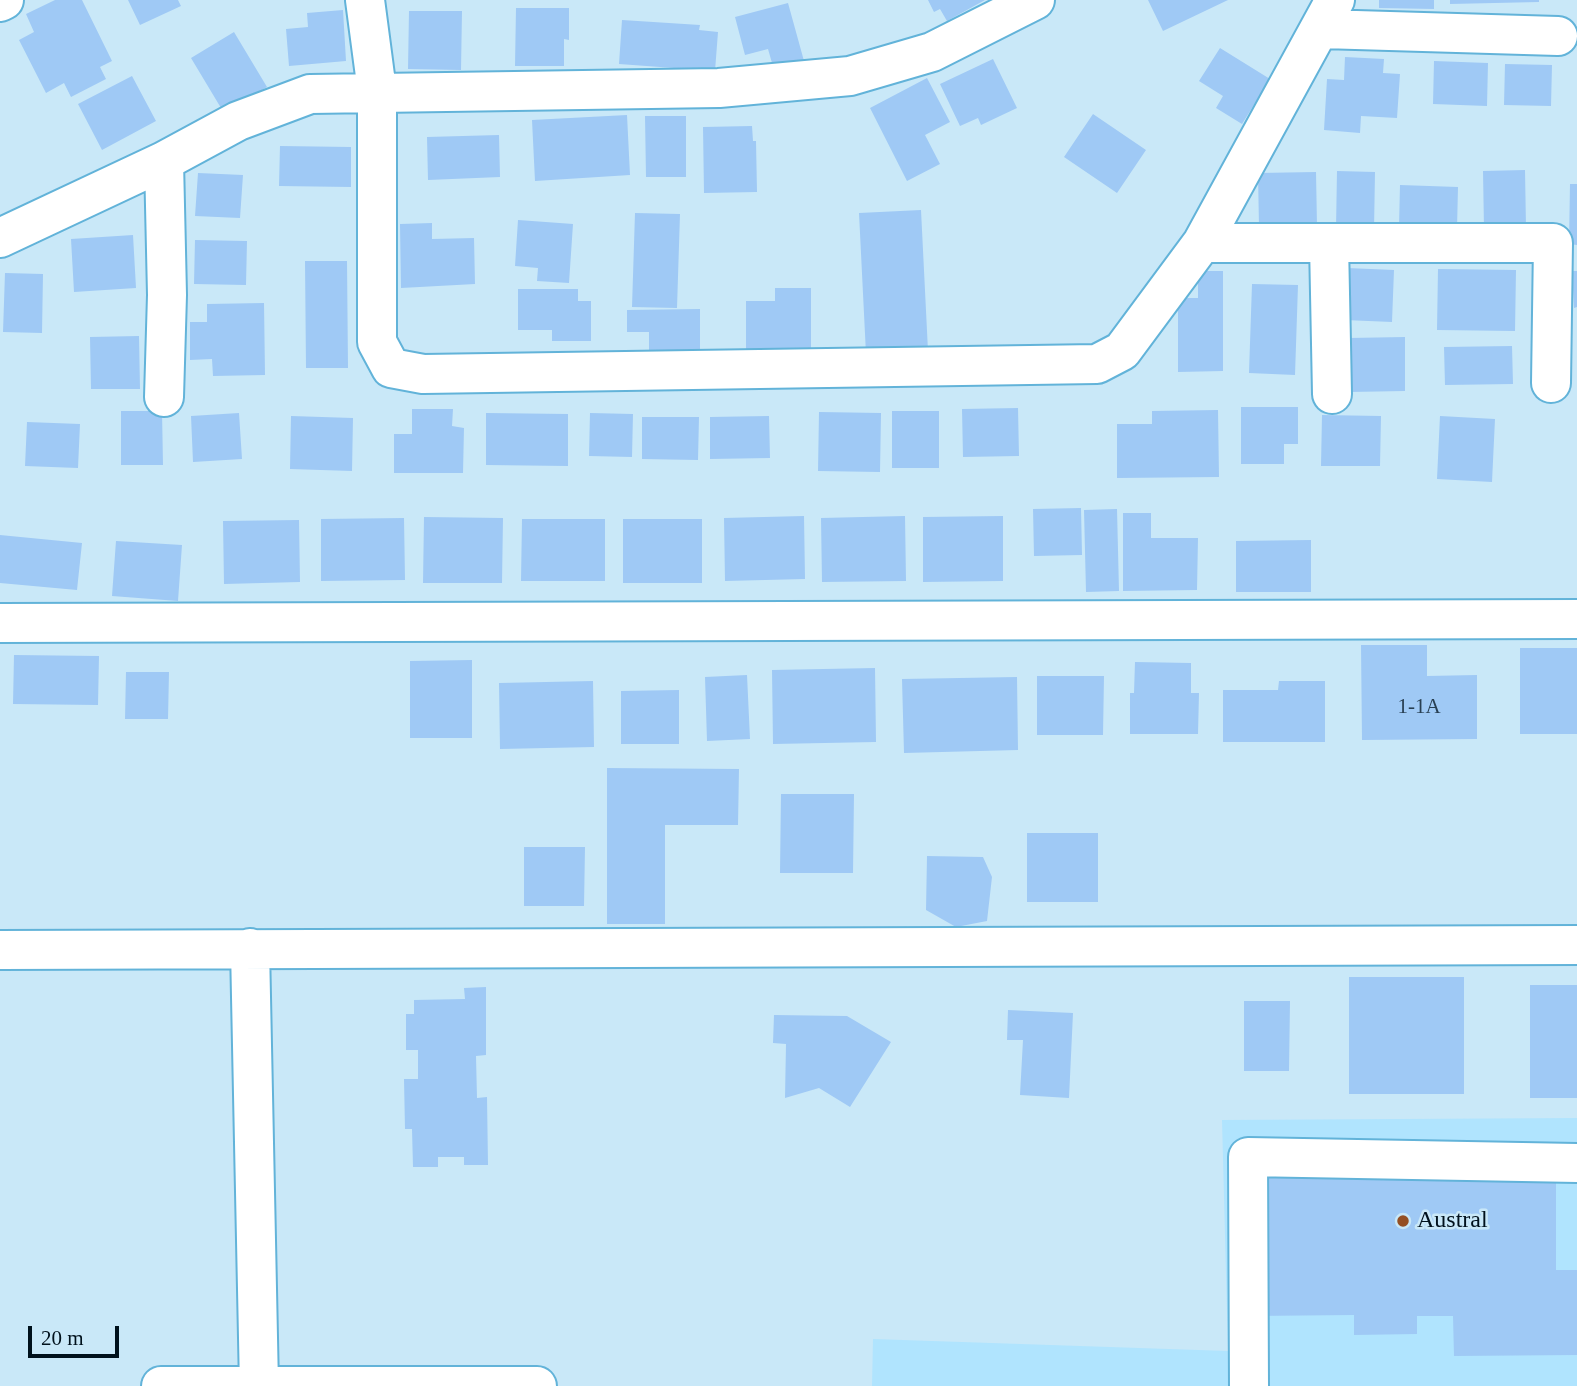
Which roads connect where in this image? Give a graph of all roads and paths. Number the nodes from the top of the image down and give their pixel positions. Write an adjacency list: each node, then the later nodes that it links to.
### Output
1 (365, 0): 5 (street)
2 (1035, 0): 5 (street)
3 (1329, 14): 4 (street); 8 (street)
4 (1558, 36)
5 (377, 91): 6 (street); 8 (street)
6 (164, 160): 7 (street); 12 (street)
7 (0, 238)
8 (1202, 243): 9 (street)
9 (1329, 243): 10 (street); 11 (street)
10 (1550, 383)
11 (1332, 394)
12 (164, 397)
13 (1577, 618): 14 (street)
14 (0, 623)
15 (1577, 945): 16 (street)
16 (250, 948): 17 (street); 19 (street)
17 (0, 950)
18 (1577, 1163): 23 (street)
19 (260, 1385): 20 (street); 21 (street)
20 (439, 1385): 22 (street)
21 (161, 1386)
22 (537, 1386)
23 (1249, 1386)

